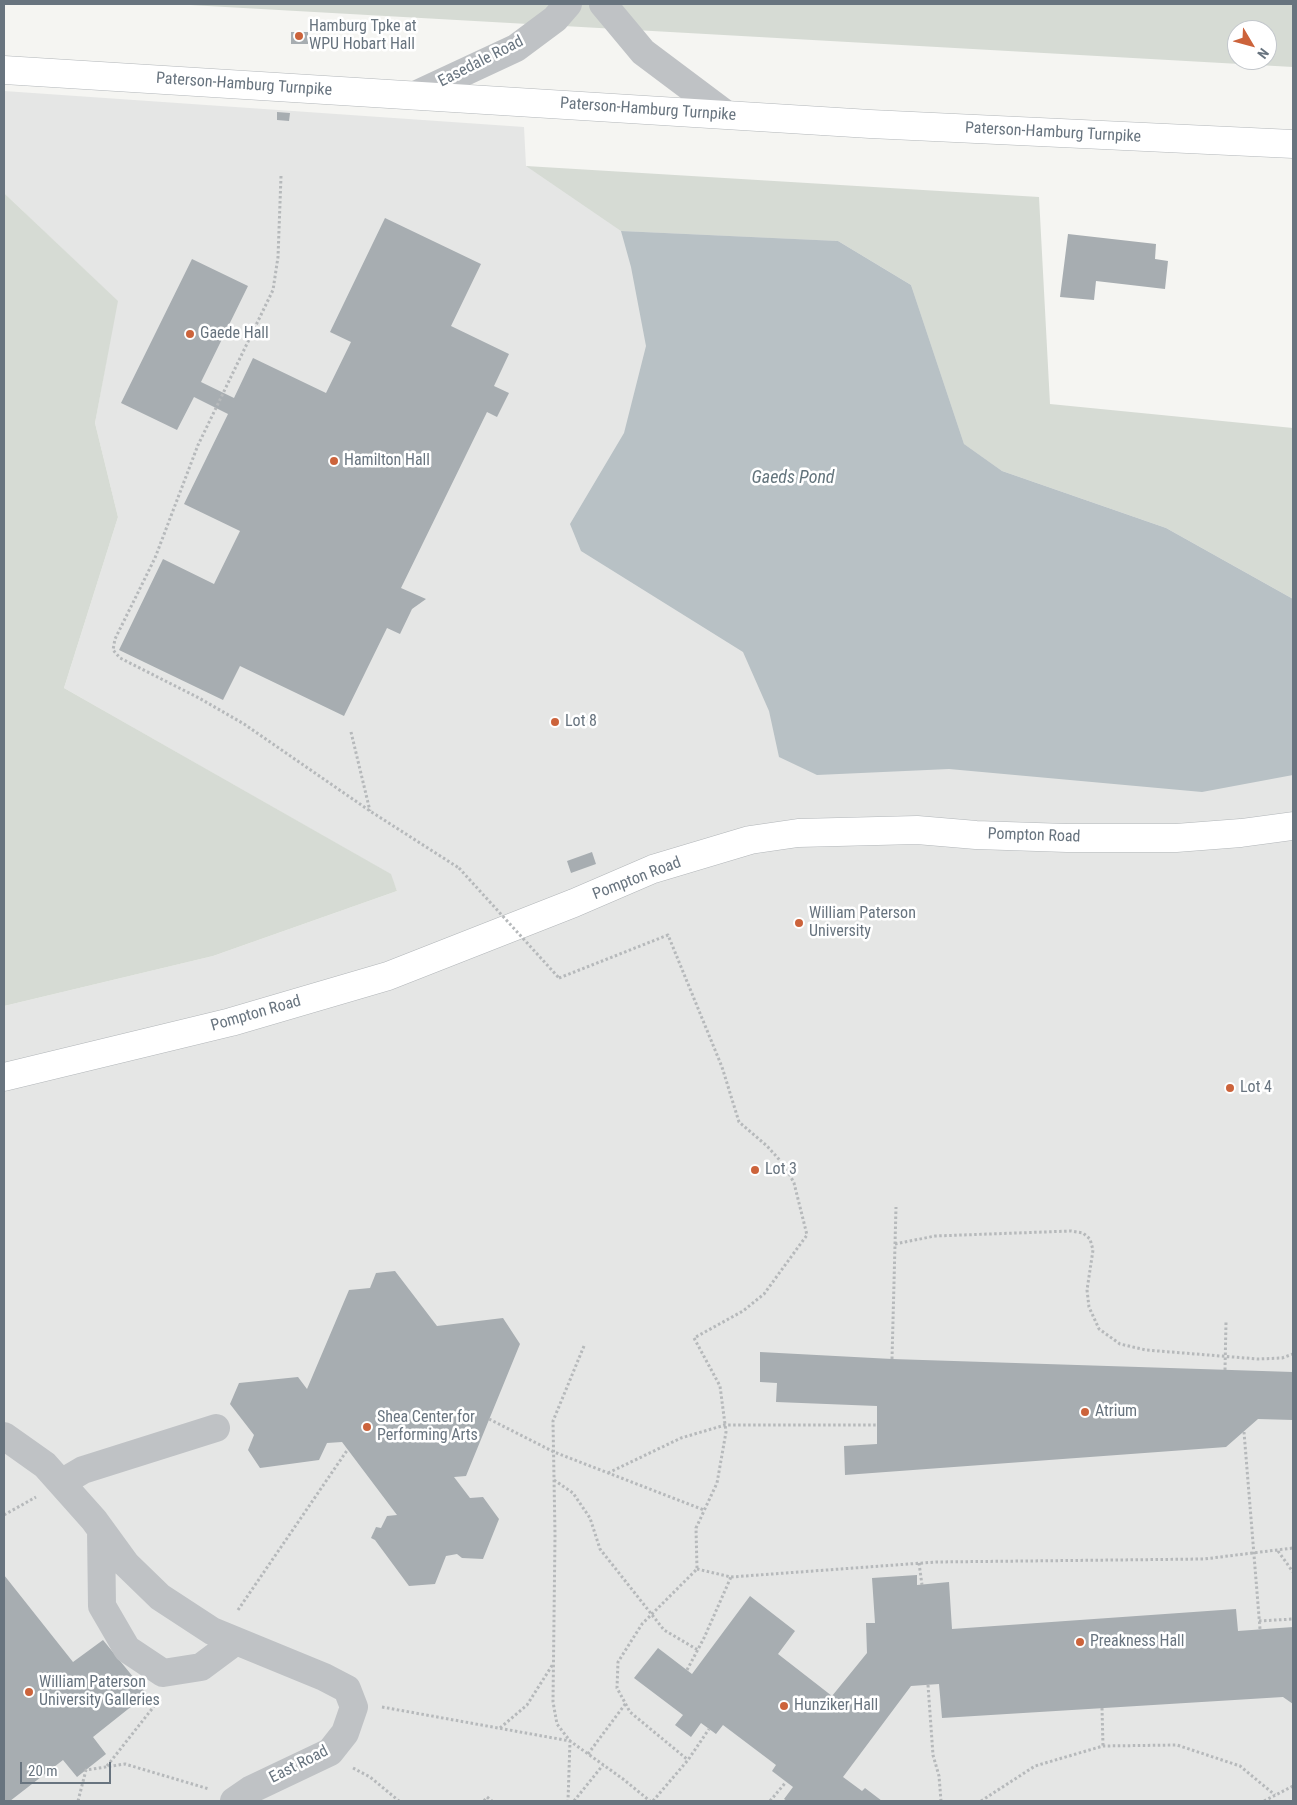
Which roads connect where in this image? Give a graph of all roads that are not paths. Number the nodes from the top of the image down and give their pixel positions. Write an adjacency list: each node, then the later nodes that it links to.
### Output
1 (568, 4): 4 (street, Easedale Road)
2 (604, 4): 5 (street)
3 (4, 70): 4 (main road, Paterson-Hamburg Turnpike)
4 (413, 96): 5 (main road, Paterson-Hamburg Turnpike)
5 (727, 115): 6 (main road, Paterson-Hamburg Turnpike)
6 (1293, 144)
7 (1293, 826): 8 (main road, Pompton Road)
8 (4, 1077)
9 (216, 1428): 11 (street)
10 (4, 1436): 11 (street)
11 (61, 1483): 12 (street)
12 (101, 1530): 13 (street); 13 (street)
13 (228, 1638): 14 (street, East Road)
14 (236, 1800)

